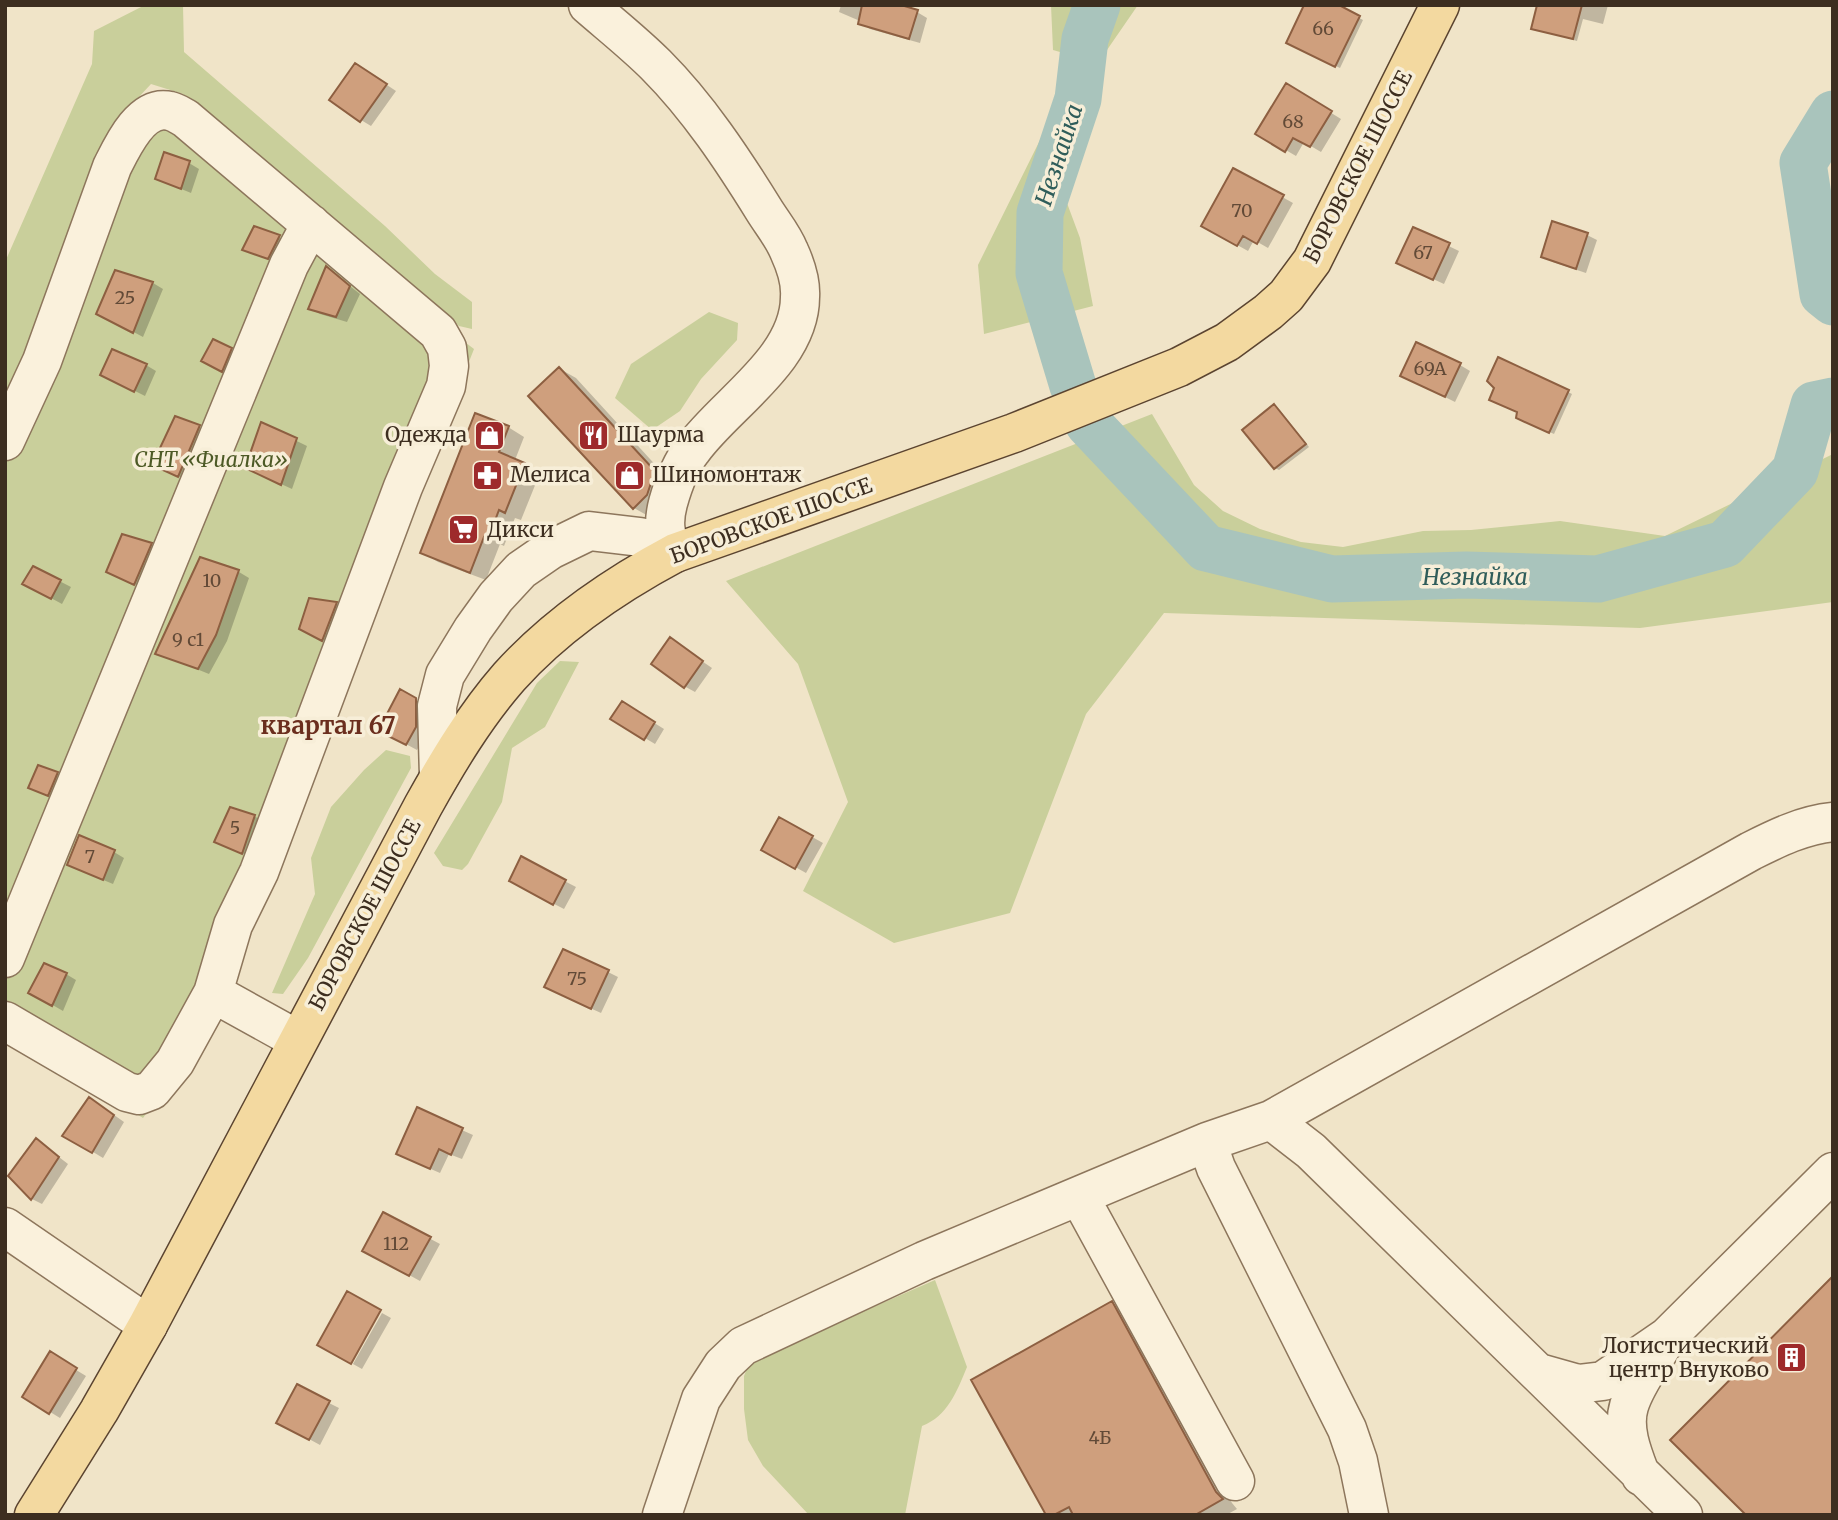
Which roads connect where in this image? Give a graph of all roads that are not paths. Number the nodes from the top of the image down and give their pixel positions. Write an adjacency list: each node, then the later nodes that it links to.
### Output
1 (588, 5): 5 (street)
2 (1440, 5): 5 (main road, БОРОВСКОЕ ШОССЕ)
3 (311, 224): 4 (street); 8 (street); 9 (street)
4 (5, 442)
5 (675, 553): 6 (main road, БОРОВСКОЕ ШОССЕ); 6 (street)
6 (439, 777): 11 (main road, БОРОВСКОЕ ШОССЕ)
7 (1833, 822): 12 (street)
8 (5, 958)
9 (213, 993): 10 (street); 11 (street)
10 (5, 1021)
11 (298, 1041): 17 (main road, БОРОВСКОЕ ШОССЕ)
12 (1271, 1120): 13 (street); 19 (street)
13 (1207, 1142): 15 (street); 21 (street)
14 (1833, 1172): 18 (street)
15 (1079, 1196): 20 (street); 23 (street)
16 (5, 1227): 17 (street)
17 (148, 1325): 24 (main road, БОРОВСКОЕ ШОССЕ)
18 (1667, 1337): 19 (street); 22 (street)
19 (1539, 1373): 22 (street)
20 (701, 1399): 25 (street); 26 (street)
21 (1347, 1429): 27 (street); 28 (street)
22 (1642, 1478): 29 (street)
23 (1235, 1481)
24 (41, 1512)
25 (662, 1515)
26 (686, 1515)
27 (1369, 1515)
28 (1394, 1515)
29 (1683, 1515)

